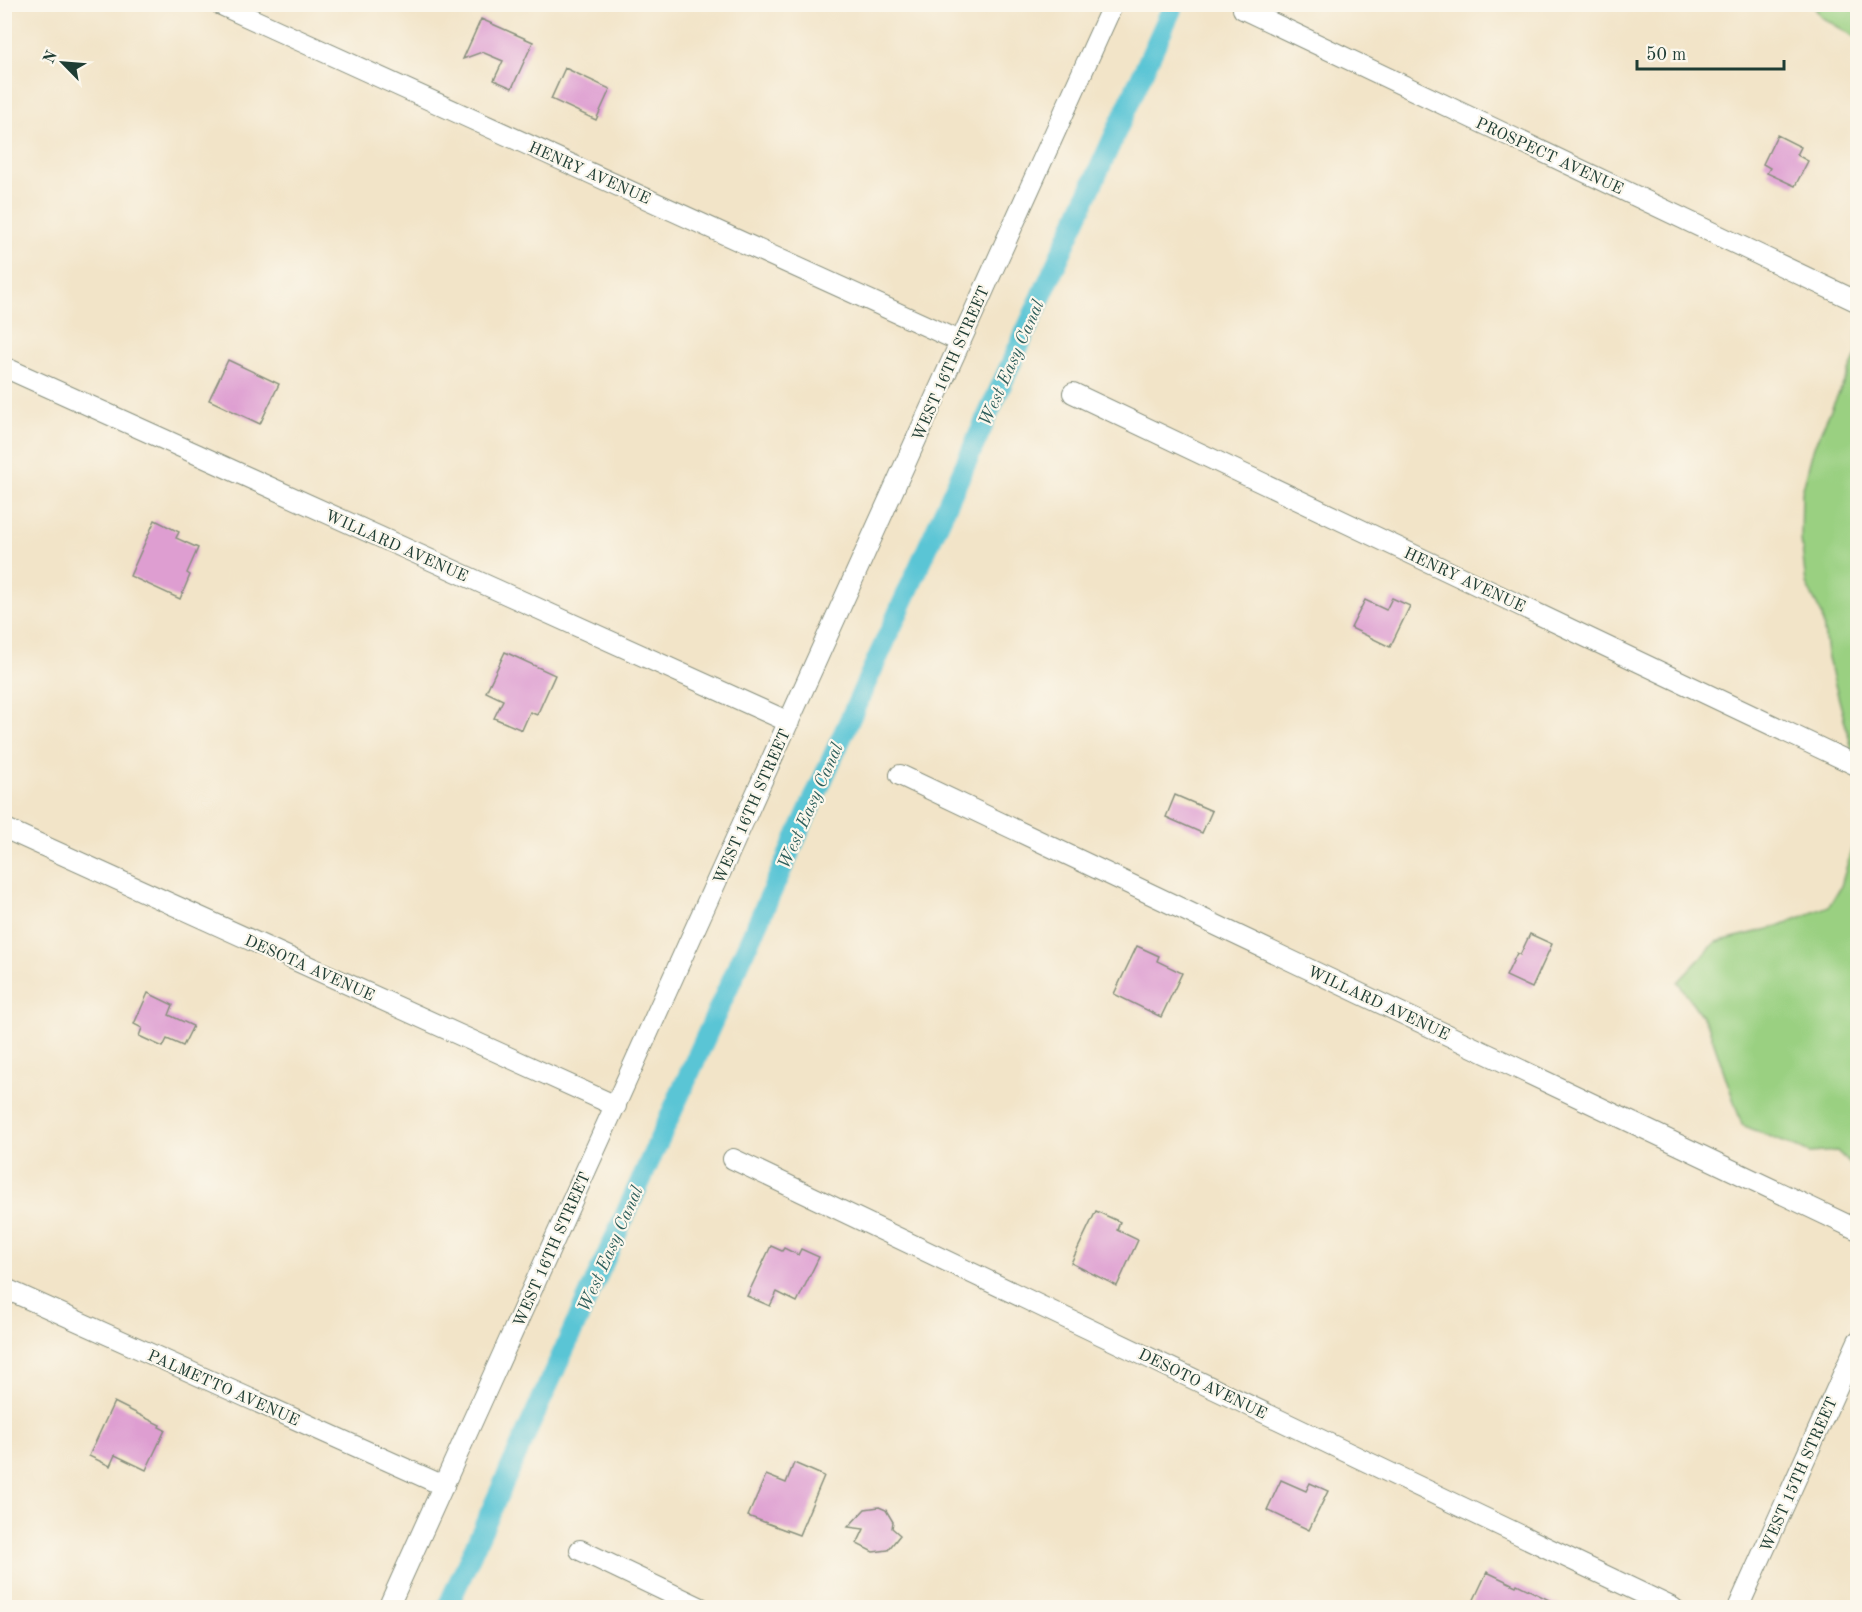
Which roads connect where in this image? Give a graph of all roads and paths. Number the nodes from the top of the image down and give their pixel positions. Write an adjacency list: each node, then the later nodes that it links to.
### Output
1 (219, 4): 5 (street, HENRY AVENUE)
2 (1113, 4): 5 (street, WEST 16TH STREET)
3 (1243, 9): 4 (street, PROSPECT AVENUE)
4 (1857, 302)
5 (959, 341): 8 (street, WEST 16TH STREET)
6 (4, 367): 8 (street, WILLARD AVENUE)
7 (1073, 393): 9 (street, HENRY AVENUE)
8 (789, 722): 12 (street, WEST 16TH STREET)
9 (1857, 766)
10 (900, 776): 14 (street, WILLARD AVENUE)
11 (4, 828): 12 (street, DESOTA AVENUE)
12 (616, 1107): 17 (street, WEST 16TH STREET)
13 (733, 1160): 21 (street, DESOTO AVENUE)
14 (1857, 1230)
15 (4, 1288): 17 (street, PALMETTO AVENUE)
16 (1857, 1341): 22 (street, WEST 15TH STREET)
17 (444, 1486): 19 (street, WEST 16TH STREET)
18 (580, 1550): 20 (street)
19 (388, 1608)
20 (701, 1608)
21 (1673, 1608)
22 (1738, 1608)

